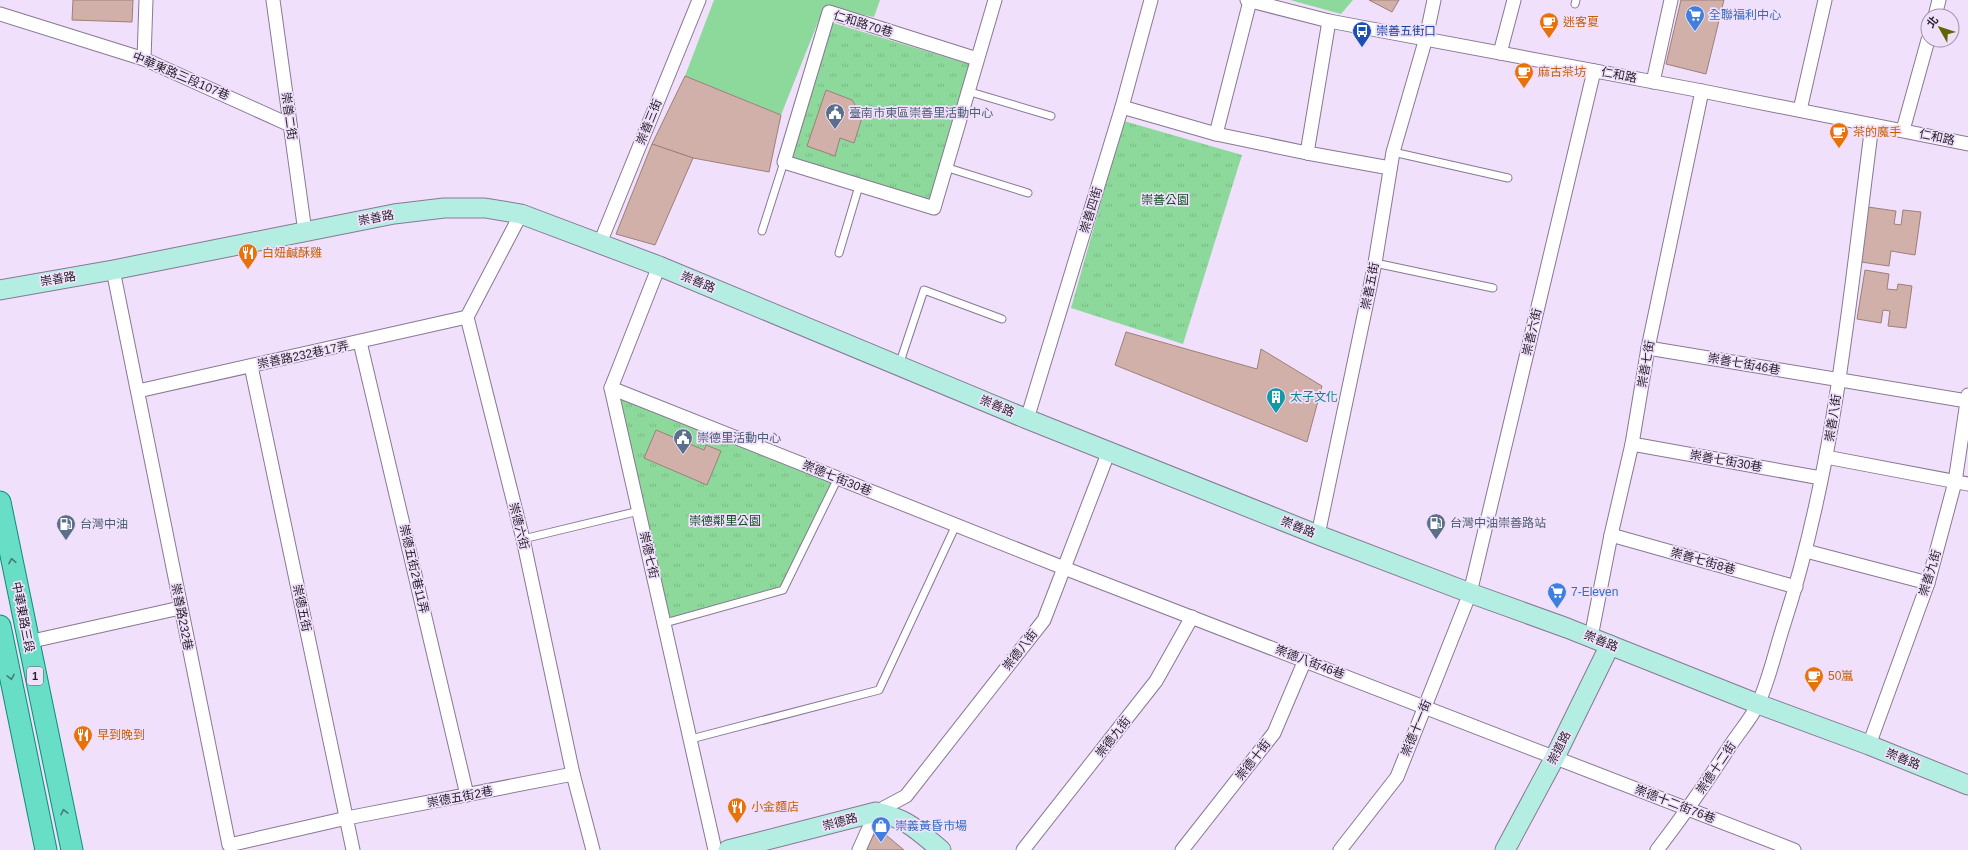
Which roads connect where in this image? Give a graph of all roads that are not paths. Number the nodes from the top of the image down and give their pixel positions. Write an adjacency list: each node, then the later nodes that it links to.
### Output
1 (146, 0): 16 (street)
2 (273, 0): 25 (street, 崇善二街)
3 (699, 0): 41 (street, 崇善三街)
4 (995, 0): 17 (street)
5 (1151, 0): 22 (street, 崇善四街)
6 (1248, 0): 12 (street, 仁和路); 28 (street)
7 (1434, 0): 13 (street, 崇善五街)
8 (1514, 0): 15 (street)
9 (1671, 0): 19 (street)
10 (1825, 0): 23 (street)
11 (0, 14): 16 (street, 中華東路三段107巷)
12 (1329, 21): 13 (street, 仁和路); 31 (street)
13 (1426, 38): 15 (street, 仁和路); 30 (street, 崇善五街)
14 (1926, 48): 27 (street)
15 (1500, 53): 18 (street, 仁和路)
16 (144, 59): 25 (street, 中華東路三段107巷)
17 (977, 59): 20 (street); 32 (street, 仁和路70巷)
18 (1594, 71): 19 (street, 仁和路); 75 (street, 崇善六街)
19 (1653, 82): 21 (street, 仁和路)
20 (967, 91): 24 (lane); 33 (street)
21 (1702, 91): 23 (street, 仁和路); 51 (street, 崇善七街)
22 (1122, 107): 28 (street); 58 (street, 崇善四街)
23 (1800, 110): 26 (street, 仁和路)
24 (1050, 116)
25 (290, 125): 40 (street, 崇善二街)
26 (1872, 125): 27 (street, 仁和路); 54 (street, 崇善八街)
27 (1903, 130): 29 (street, 仁和路)
28 (1216, 134): 31 (street)
29 (1968, 144)
30 (1393, 152): 34 (street, 崇善五街); 35 (lane)
31 (1307, 153): 34 (street)
32 (784, 162): 36 (street); 39 (lane, 仁和路70巷)
33 (945, 167): 36 (street); 37 (lane)
34 (1390, 168): 43 (street, 崇善五街)
35 (1508, 178)
36 (859, 186): 42 (lane)
37 (1028, 194)
38 (521, 214): 40 (street, 崇善路); 41 (street, 崇善路); 48 (street)
39 (762, 231)
40 (304, 232): 45 (street, 崇善路)
41 (600, 243): 44 (street, 崇善路)
42 (838, 253)
43 (1375, 263): 46 (lane); 68 (street, 崇善五街)
44 (659, 266): 53 (street, 崇善路); 55 (street)
45 (113, 270): 47 (street, 崇善路); 56 (street, 崇善路232巷)
46 (1493, 288)
47 (0, 290)
48 (467, 317): 50 (street, 崇善路232巷17弄); 70 (street, 崇德六街)
49 (1002, 319): 53 (lane)
50 (360, 342): 52 (street, 崇善路232巷17弄); 92 (street, 崇德五街2巷11弄)
51 (1648, 348): 54 (street, 崇善七街46巷); 59 (street, 崇善七街)
52 (251, 366): 56 (street, 崇善路232巷17弄); 95 (street, 崇德五街)
53 (899, 366): 58 (street, 崇善路)
54 (1839, 380): 57 (street, 崇善七街46巷); 61 (street, 崇善八街)
55 (611, 388): 62 (street, 崇德七街30巷); 66 (street, 崇德七街)
56 (138, 391): 76 (street, 崇善路232巷)
57 (1968, 398): 64 (street, 崇善九街)
58 (1027, 419): 60 (street, 崇善路)
59 (1632, 444): 63 (street, 崇善七街30巷); 69 (street, 崇善七街)
60 (1109, 451): 68 (street, 崇善路); 72 (street, 崇德八街)
61 (1826, 457): 63 (street, 崇善八街); 64 (street)
62 (838, 478): 67 (street, 崇德七街30巷); 78 (lane)
63 (1821, 478): 71 (street, 崇善八街)
64 (1962, 483): 73 (street, 崇善九街)
65 (0, 502): 81 (main road, 中華東路三段 / 1, one-way to 65)
66 (639, 511): 70 (lane); 78 (street, 崇德七街)
67 (956, 525): 72 (street, 崇德七街30巷); 87 (lane)
68 (1318, 535): 75 (street, 崇善路)
69 (1611, 535): 74 (street, 崇善七街8巷); 80 (street, 崇善七街)
70 (523, 539): 90 (street, 崇德六街)
71 (1806, 551): 73 (street); 74 (street, 崇善八街)
72 (1064, 568): 77 (street, 崇德八街46巷); 94 (street, 崇德八街)
73 (1928, 583): 88 (street, 崇善九街)
74 (1796, 587): 85 (street, 崇善八街)
75 (1470, 593): 80 (street, 崇善路); 86 (street, 崇德十一街)
76 (180, 608): 81 (street); 95 (street, 崇善路232巷)
77 (1192, 617): 84 (street, 崇德八街46巷); 104 (street, 崇德九街)
78 (665, 622): 87 (street, 崇德七街)
79 (0, 626): 83 (main road, 中華東路三段 / 1)
80 (1590, 637): 82 (street, 崇善路)
81 (28, 642): 97 (main road, 中華東路三段 / 1, one-way to 81)
82 (1610, 645): 85 (street, 崇善路); 89 (street, 崇道路)
83 (2, 649): 96 (main road, 中華東路三段 / 1, one-way to 96)
84 (1305, 660): 86 (street, 崇德八街46巷); 105 (street, 崇德十街)
85 (1758, 704): 88 (street, 崇善路); 93 (street, 崇德十二街)
86 (1425, 706): 89 (street, 崇德八街46巷); 106 (street, 崇德十一街)
87 (692, 739): 100 (street, 崇德七街)
88 (1869, 745): 91 (street, 崇善路)
89 (1555, 757): 93 (street, 崇德十二街76巷); 107 (street, 崇道路)
90 (573, 774): 92 (street, 崇德五街2巷); 99 (street, 崇德六街)
91 (1968, 786)
92 (467, 795): 95 (street, 崇德五街2巷)
93 (1688, 809): 108 (street, 崇德十二街); 109 (street, 崇德十二街76巷)
94 (876, 812): 101 (street, 崇德路); 102 (street); 103 (street, 崇德路)
95 (347, 818): 98 (street, 崇德五街)
96 (46, 850)
97 (72, 850)
98 (353, 850)
99 (593, 850)
100 (715, 850)
101 (728, 850)
102 (858, 850)
103 (941, 850)
104 (1023, 850)
105 (1182, 850)
106 (1340, 850)
107 (1505, 850)
108 (1657, 850)
109 (1794, 850)

